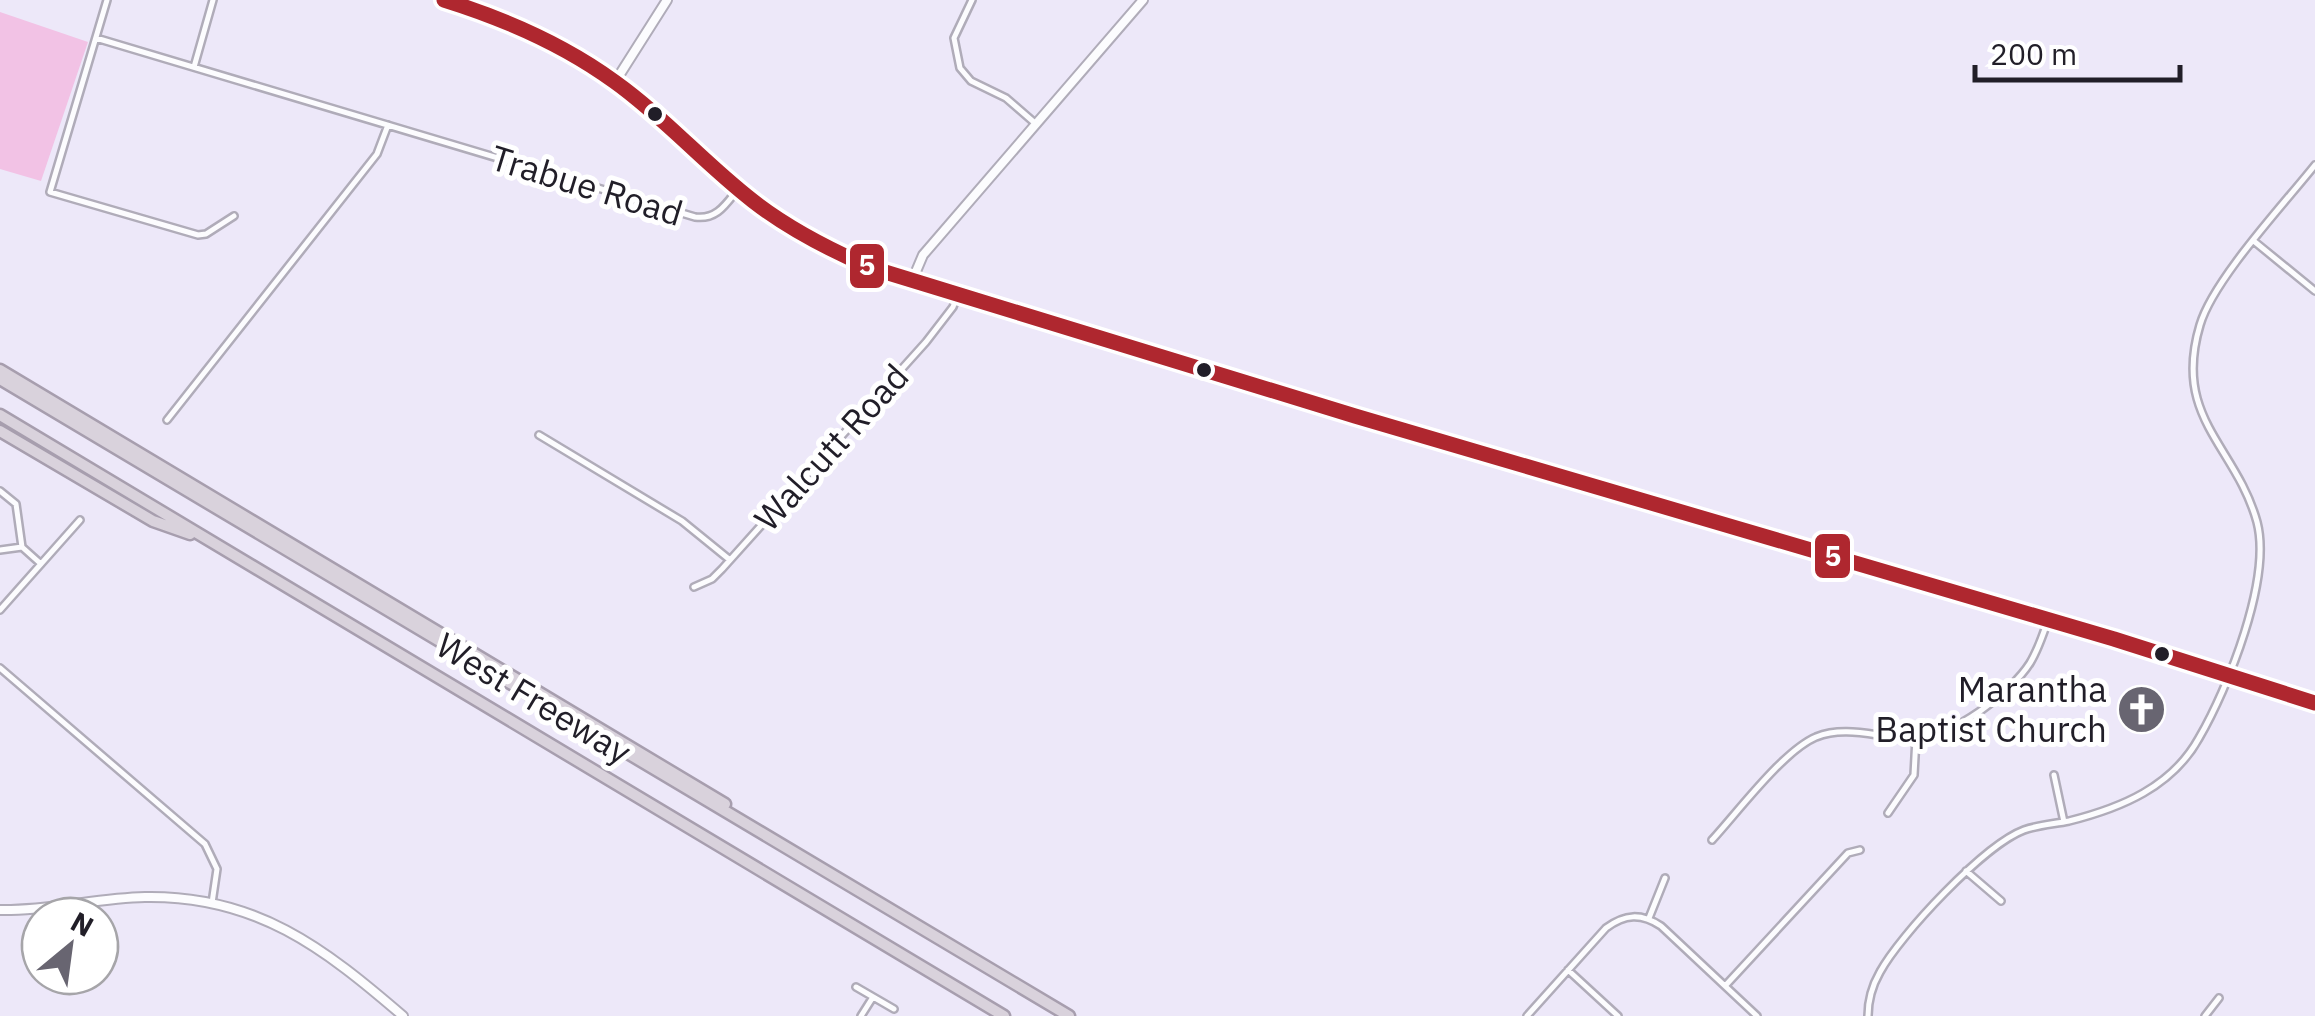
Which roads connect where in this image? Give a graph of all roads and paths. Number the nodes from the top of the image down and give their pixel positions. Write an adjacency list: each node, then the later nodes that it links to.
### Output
1 (107, 0): 7 (street)
2 (214, 0): 8 (street)
3 (444, 0): 9 (main road)
4 (667, 0): 9 (main road)
5 (972, 0): 10 (street)
6 (1144, 0): 10 (main road)
7 (96, 38): 8 (street, Trabue Road); 14 (street)
8 (194, 68): 11 (street, Trabue Road)
9 (615, 82): 13 (main road)
10 (1036, 124): 16 (main road)
11 (388, 125): 13 (street, Trabue Road); 22 (street)
12 (2315, 165): 15 (street)
13 (738, 189): 16 (main road, Trabue Road)
14 (234, 216)
15 (2254, 242): 17 (street); 36 (street)
16 (912, 281): 18 (main road, Trabue Road)
17 (2315, 290)
18 (957, 296): 30 (street, Walcutt Road); 34 (main road, Trabue Road)
19 (0, 370): 44 (highway)
20 (0, 380): 44 (highway, West Freeway)
21 (0, 415): 27 (highway, West Freeway)
22 (167, 420)
23 (0, 431): 27 (highway)
24 (539, 435): 30 (street)
25 (0, 491): 28 (street)
26 (80, 520): 31 (street)
27 (210, 541): 59 (highway, West Freeway)
28 (22, 548): 29 (street); 31 (street)
29 (0, 550)
30 (730, 560): 32 (street, Walcutt Road)
31 (41, 564): 33 (street)
32 (694, 586)
33 (0, 610)
34 (2048, 620): 36 (main road, Trabue Road); 38 (street)
35 (0, 668): 48 (street)
36 (2228, 674): 37 (main road, Trabue Road); 41 (street)
37 (2315, 703)
38 (1916, 738): 40 (street); 42 (street)
39 (2054, 775): 41 (street)
40 (1888, 814)
41 (2064, 822): 45 (street)
42 (1712, 840)
43 (1860, 850): 53 (street)
44 (796, 852): 60 (highway, West Freeway)
45 (1966, 871): 47 (street); 64 (street)
46 (1665, 878): 50 (street)
47 (2001, 901)
48 (212, 904): 49 (main road); 57 (main road)
49 (0, 910)
50 (1649, 918): 51 (street); 53 (street)
51 (1568, 970): 61 (street); 62 (street)
52 (856, 986): 54 (street)
53 (1725, 986): 63 (street)
54 (873, 996): 56 (street); 58 (street)
55 (2220, 998): 65 (street)
56 (894, 1009)
57 (403, 1016)
58 (862, 1016)
59 (1004, 1016)
60 (1069, 1016)
61 (1527, 1016)
62 (1618, 1016)
63 (1757, 1016)
64 (1868, 1016)
65 (2205, 1016)

